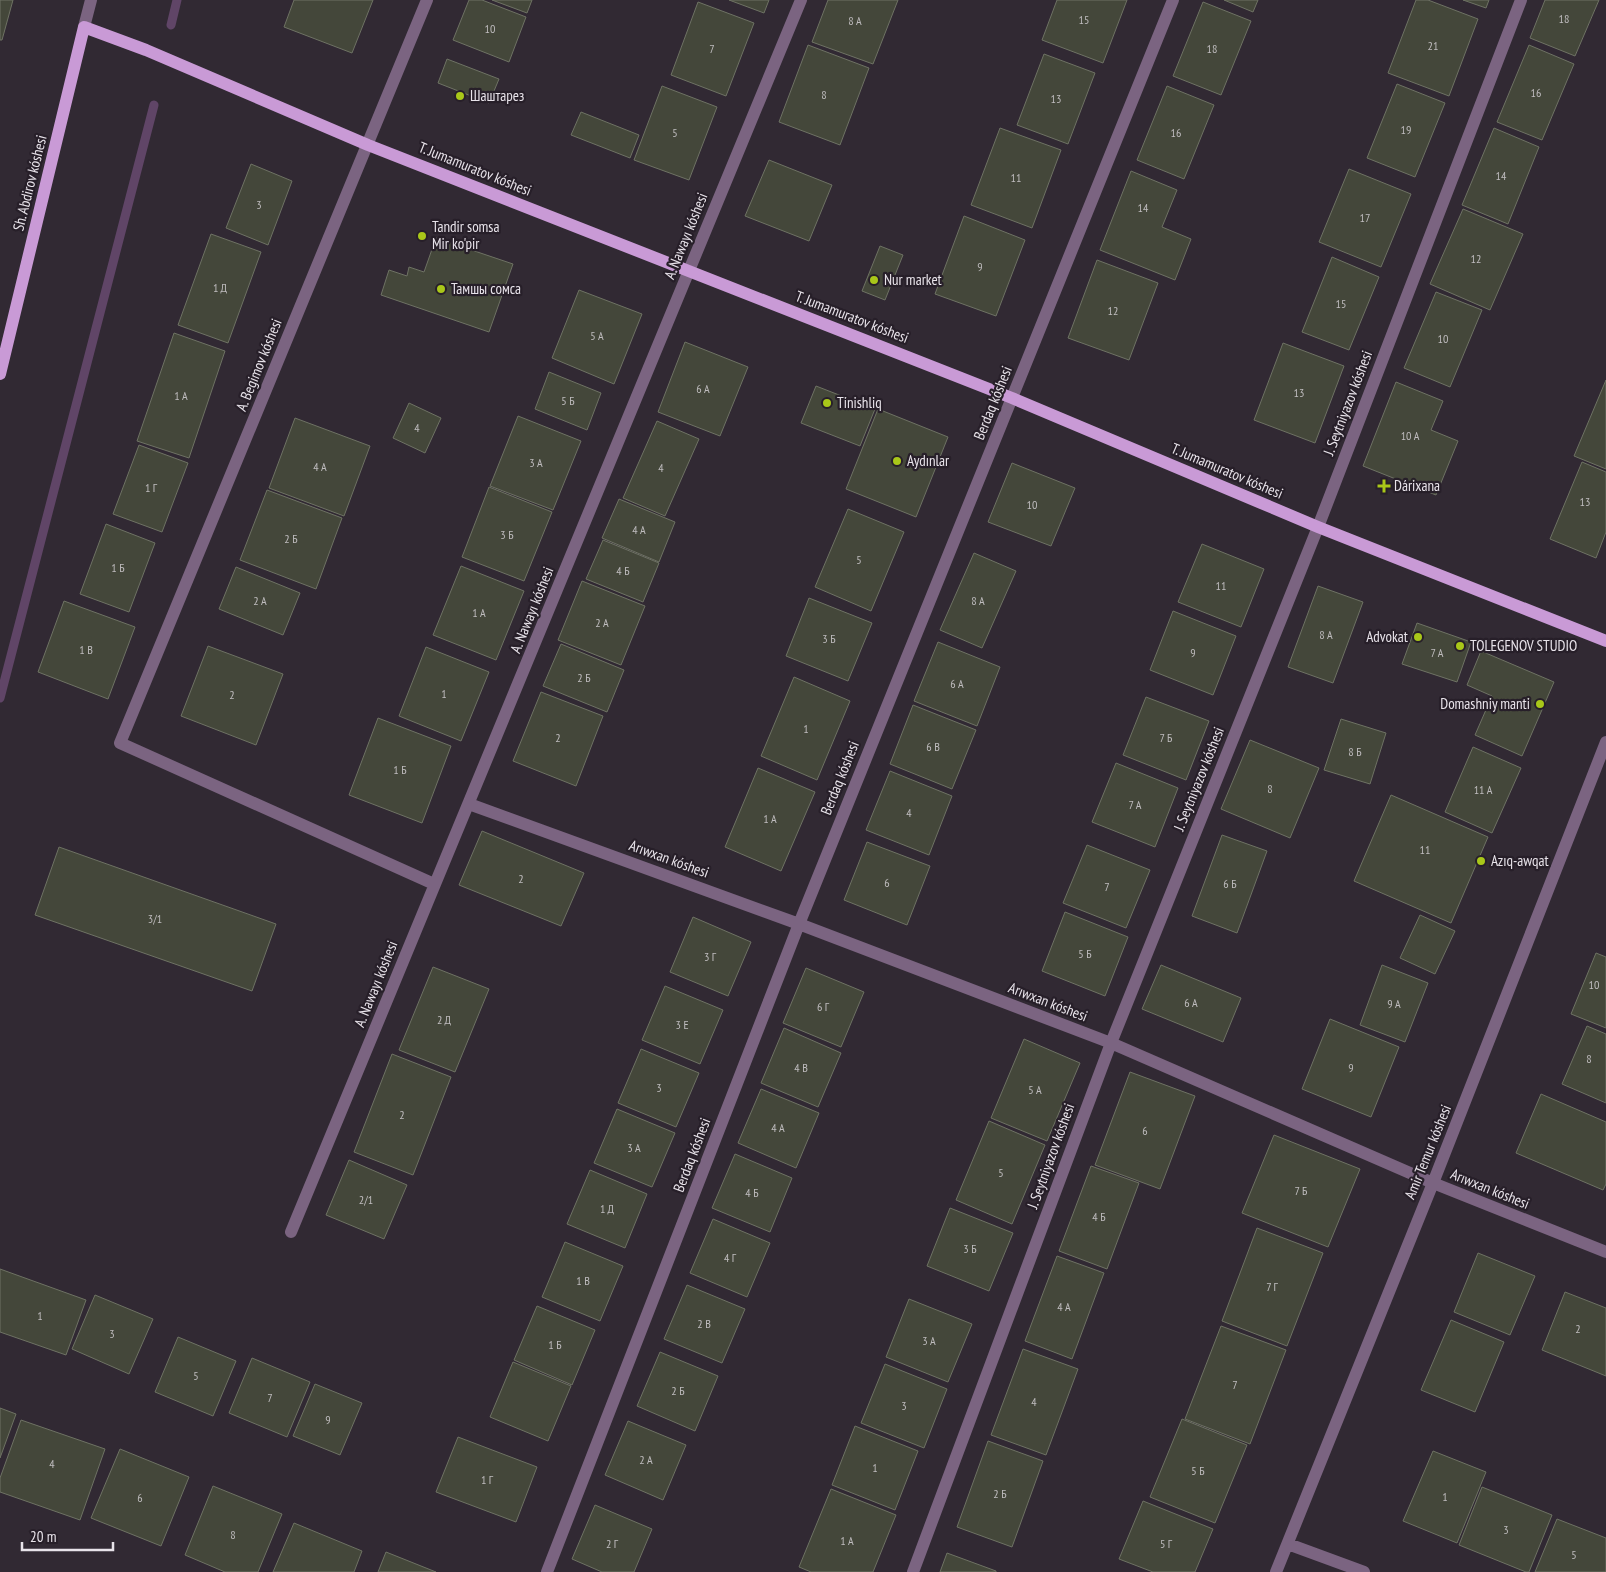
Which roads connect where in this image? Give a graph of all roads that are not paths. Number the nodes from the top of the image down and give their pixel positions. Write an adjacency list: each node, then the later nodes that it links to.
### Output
1 (91, 0): 6 (street, Sh. Abdirov kóshesi)
2 (427, 0): 7 (street, A. Begimov kóshesi)
3 (801, 0): 8 (street, A. Nawayı kóshesi)
4 (1173, 0): 10 (street, Berdaq kóshesi)
5 (1521, 0): 11 (street, J. Seytniyazov kóshesi)
6 (84, 27): 7 (main road, T. Jumamuratov kóshesi); 9 (main road, Sh. Abdirov kóshesi)
7 (368, 145): 8 (main road, T. Jumamuratov kóshesi); 15 (street, A. Begimov kóshesi)
8 (689, 272): 10 (main road, T. Jumamuratov kóshesi); 14 (street, A. Nawayı kóshesi)
9 (0, 374)
10 (1012, 398): 11 (main road, T. Jumamuratov kóshesi); 16 (street, Berdaq kóshesi)
11 (1318, 527): 12 (main road, T. Jumamuratov kóshesi); 17 (street, J. Seytniyazov kóshesi)
12 (1606, 641)
13 (1606, 742): 18 (street, Amir Temur kóshesi)
14 (470, 804): 15 (street, A. Nawayı kóshesi); 16 (street, Arıwxan kóshesi)
15 (434, 884): 19 (street, A. Nawayı kóshesi)
16 (799, 924): 17 (street, Arıwxan kóshesi); 22 (street, Berdaq kóshesi)
17 (1110, 1043): 18 (street, Arıwxan kóshesi); 23 (street, J. Seytniyazov kóshesi)
18 (1433, 1183): 20 (street, Arıwxan kóshesi); 21 (street, Amir Temur kóshesi)
19 (291, 1232)
20 (1606, 1252)
21 (1288, 1544): 24 (street, Amir Temur kóshesi); 25 (street)
22 (547, 1572)
23 (913, 1572)
24 (1276, 1572)
25 (1364, 1572)

